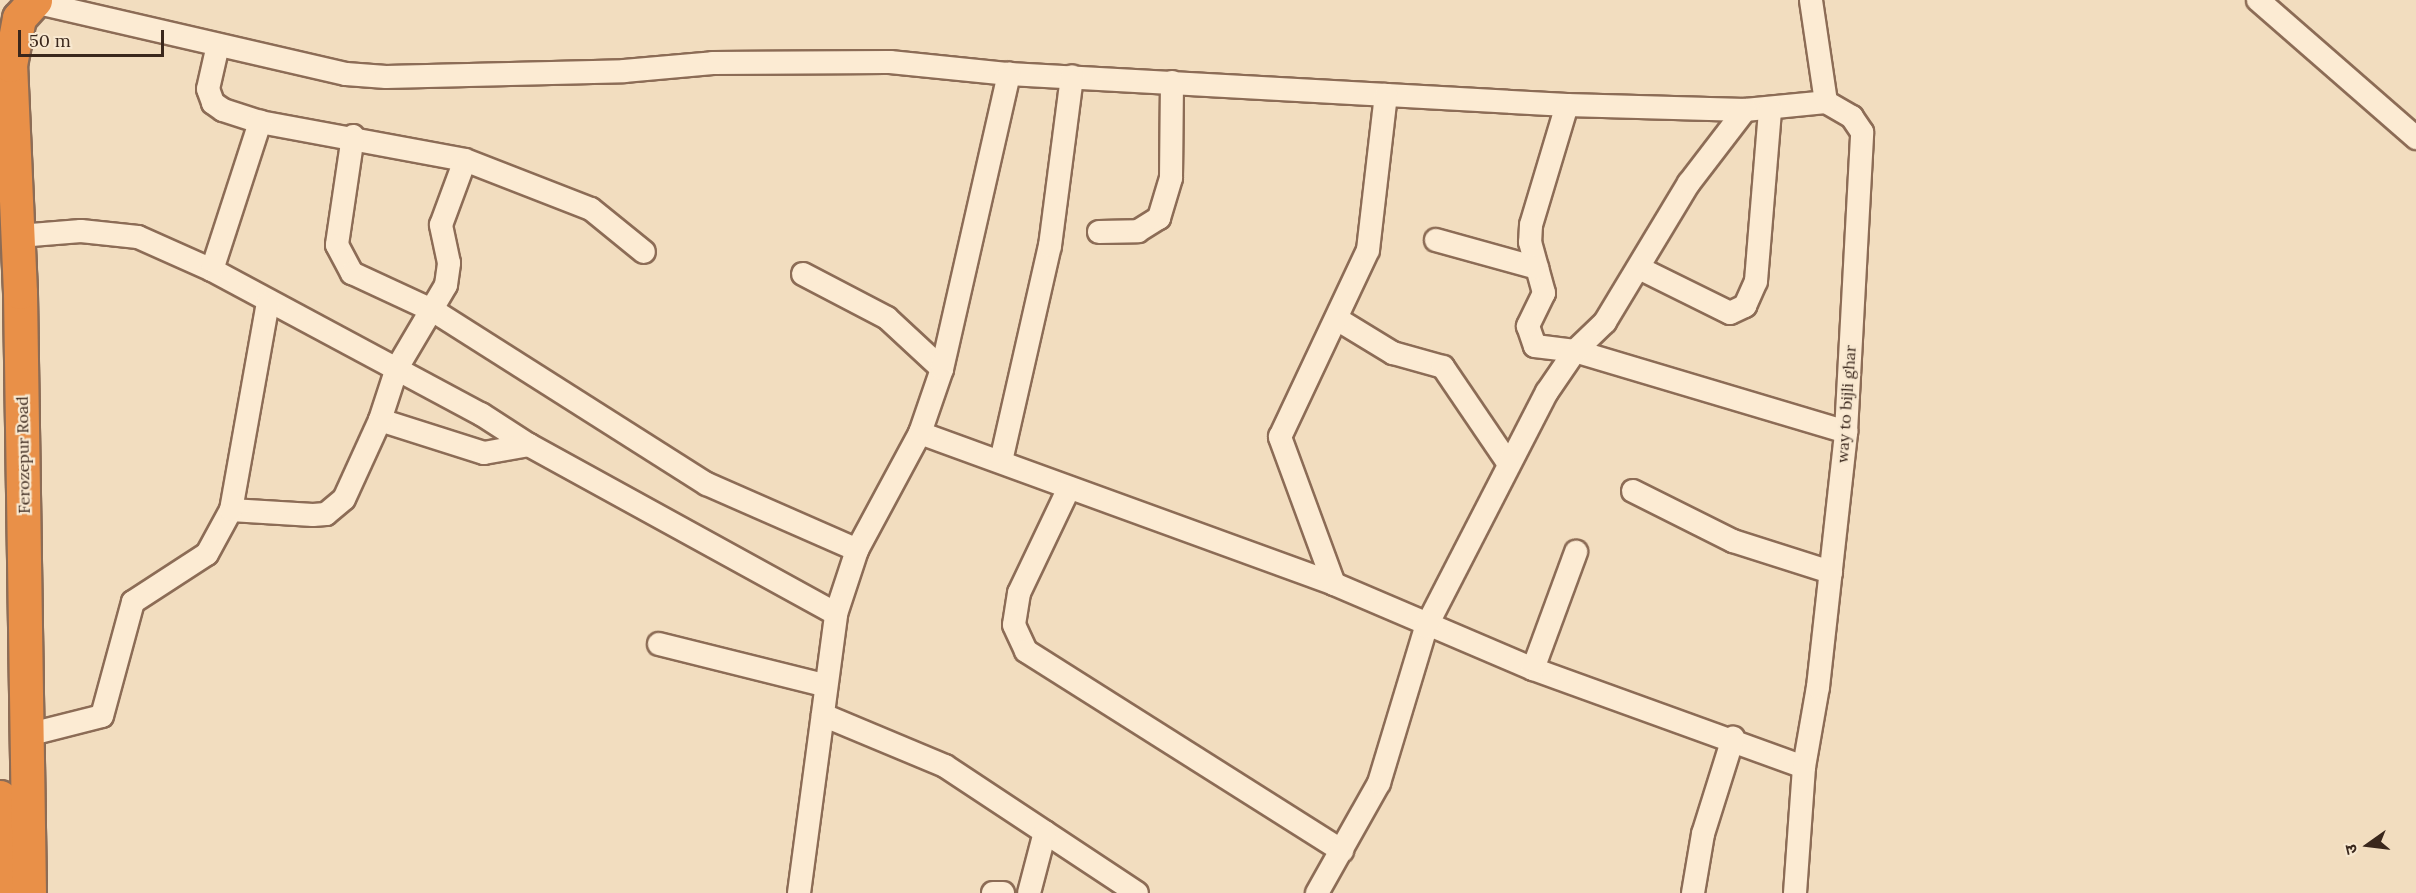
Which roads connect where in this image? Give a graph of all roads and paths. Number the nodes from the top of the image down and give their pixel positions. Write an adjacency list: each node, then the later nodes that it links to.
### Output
1 (1811, 0): 9 (street)
2 (2258, 0): 15 (street)
3 (22, 11): 4 (street); 18 (highway, Ferozepur Road)
4 (218, 45): 5 (street); 13 (street)
5 (1009, 74): 6 (street); 30 (street)
6 (1072, 76): 7 (street); 35 (street)
7 (1172, 82): 8 (street); 17 (street)
8 (1386, 95): 10 (street); 27 (street)
9 (1826, 102): 11 (street); 32 (street, way to bijli ghar)
10 (1567, 105): 12 (street); 21 (street)
11 (1770, 109): 12 (street); 22 (street)
12 (1745, 110): 22 (street)
13 (260, 122): 14 (street); 23 (street)
14 (353, 136): 16 (street); 26 (street)
15 (2416, 138)
16 (465, 160): 20 (street); 26 (street)
17 (1099, 232)
18 (19, 236): 23 (street); 50 (highway, Ferozepur Road)
19 (1436, 240): 21 (street)
20 (644, 252)
21 (1538, 268): 28 (street)
22 (1641, 269): 28 (street)
23 (212, 270): 25 (street)
24 (803, 274): 30 (street)
25 (268, 303): 29 (street); 39 (street)
26 (434, 311): 29 (street); 40 (street)
27 (1336, 319): 36 (street); 43 (street)
28 (1575, 351): 32 (street); 36 (street)
29 (397, 368): 31 (street); 34 (street)
30 (942, 369): 33 (street)
31 (380, 420): 34 (street); 39 (street)
32 (1846, 432): 42 (street, way to bijli ghar)
33 (920, 433): 35 (street); 40 (street)
34 (529, 446): 44 (street)
35 (1000, 461): 37 (street)
36 (1509, 464): 45 (street)
37 (1070, 488): 43 (street); 55 (street)
38 (1633, 491): 42 (street)
39 (231, 510): 50 (street)
40 (857, 550): 44 (street)
41 (1576, 552): 47 (street)
42 (1831, 572): 52 (street, way to bijli ghar)
43 (1334, 585): 45 (street)
44 (836, 614): 48 (street)
45 (1426, 627): 47 (street); 55 (street)
46 (659, 644): 48 (street)
47 (1533, 669): 51 (street)
48 (824, 685): 49 (street)
49 (823, 715): 54 (street); 58 (street)
50 (27, 735): 57 (highway, Ferozepur Road)
51 (1733, 738): 52 (street); 64 (street)
52 (1804, 767): 65 (street, way to bijli ghar)
53 (0, 797): 56 (highway)
54 (1045, 832): 61 (street); 62 (street)
55 (1342, 851): 63 (street)
56 (0, 891)
57 (29, 893)
58 (800, 893)
59 (993, 893): 60 (street)
60 (1002, 893)
61 (1029, 893)
62 (1137, 893)
63 (1317, 893)
64 (1693, 893)
65 (1795, 893)

